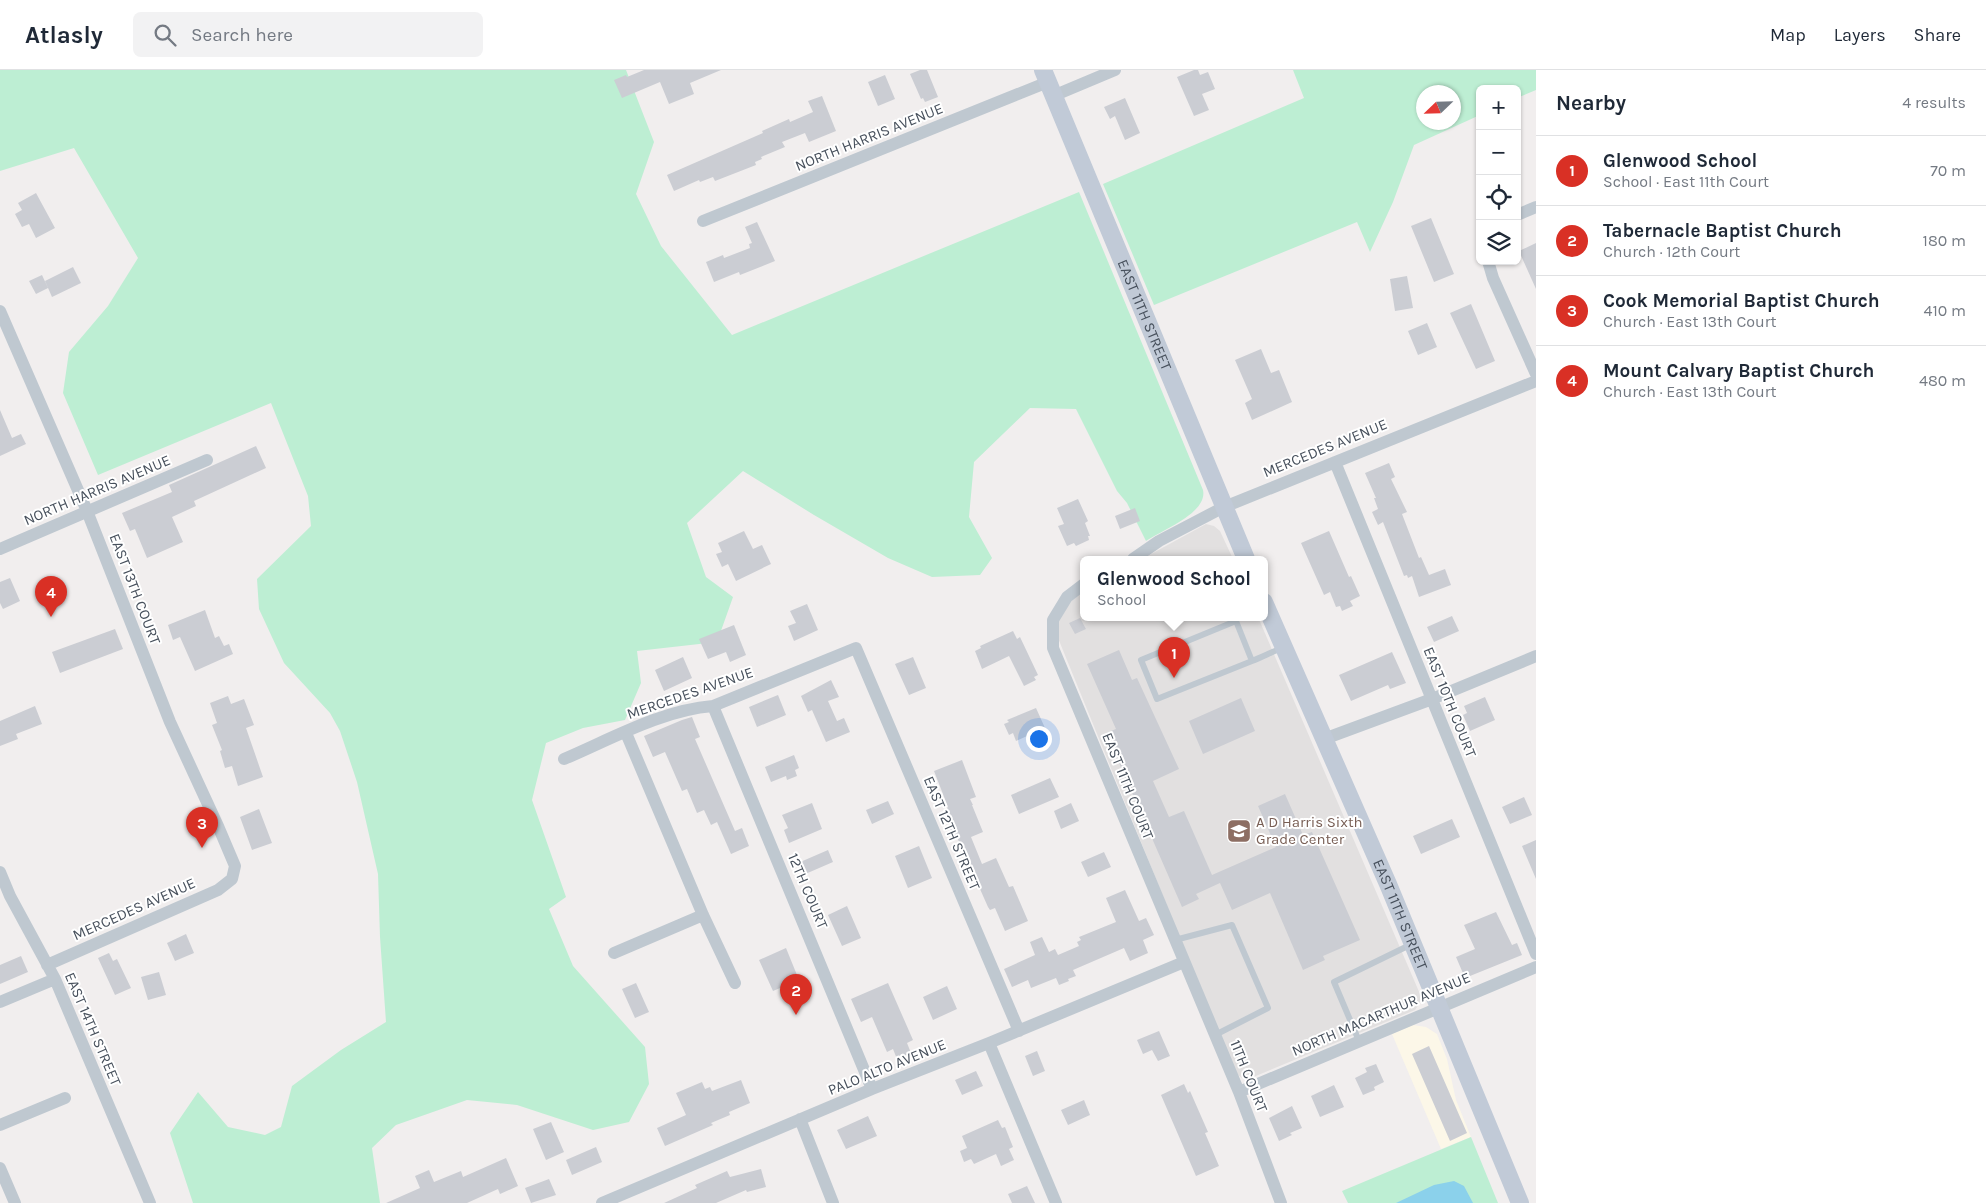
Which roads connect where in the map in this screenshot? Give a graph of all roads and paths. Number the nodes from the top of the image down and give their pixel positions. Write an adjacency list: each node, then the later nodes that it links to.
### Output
1 (1116, 70): 2 (street, NORTH HARRIS AVENUE)
2 (1048, 83): 5 (street, NORTH HARRIS AVENUE); 12 (main road, EAST 11TH STREET)
3 (1536, 207): 4 (street)
4 (1521, 213)
5 (702, 221)
6 (1489, 265): 8 (street)
7 (0, 311): 13 (street, EAST 13TH COURT)
8 (1536, 374)
9 (1536, 381): 11 (street, MERCEDES AVENUE)
10 (207, 460): 13 (street, NORTH HARRIS AVENUE)
11 (1335, 462): 12 (street, MERCEDES AVENUE); 23 (street, EAST 10TH COURT)
12 (1224, 506): 15 (street, MERCEDES AVENUE); 16 (main road, EAST 11TH STREET)
13 (87, 511): 14 (street, NORTH HARRIS AVENUE); 29 (street, EAST 13TH COURT)
14 (0, 549)
15 (1137, 556)
16 (1245, 556)
17 (1080, 587): 31 (street, EAST 11TH COURT)
18 (1268, 612): 20 (main road, EAST 11TH STREET)
19 (856, 648): 24 (street, MERCEDES AVENUE); 42 (street, EAST 12TH STREET)
20 (1283, 648): 22 (lane); 26 (main road, EAST 11TH STREET)
21 (1536, 656): 23 (street)
22 (1252, 661): 22 (lane)
23 (1432, 699): 26 (street); 34 (street, EAST 10TH COURT)
24 (713, 706): 25 (street, MERCEDES AVENUE); 46 (street, 12TH COURT)
25 (626, 733): 27 (street, MERCEDES AVENUE); 30 (street)
26 (1324, 739): 32 (main road, EAST 11TH STREET)
27 (564, 759)
28 (0, 872): 36 (street, EAST 14TH STREET)
29 (232, 879): 36 (street, MERCEDES AVENUE)
30 (703, 915): 33 (street); 39 (street)
31 (1175, 940): 35 (street, EAST 11TH COURT); 43 (lane)
32 (1413, 943): 41 (main road, EAST 11TH STREET); 44 (lane)
33 (614, 953)
34 (1536, 954)
35 (1184, 962): 42 (street, PALO ALTO AVENUE); 43 (street, 11TH COURT)
36 (47, 965): 38 (street, EAST 14TH STREET)
37 (1536, 967): 41 (street, NORTH MACARTHUR AVENUE)
38 (54, 979): 40 (street); 53 (street, EAST 14TH STREET)
39 (735, 983)
40 (0, 1002)
41 (1439, 1007): 44 (street, NORTH MACARTHUR AVENUE); 58 (main road, EAST 11TH STREET)
42 (1019, 1031): 45 (street, PALO ALTO AVENUE)
43 (1215, 1035): 47 (street, 11TH COURT)
44 (1359, 1041): 47 (street, NORTH MACARTHUR AVENUE)
45 (990, 1043): 46 (street, PALO ALTO AVENUE); 56 (street)
46 (872, 1089): 49 (street, PALO ALTO AVENUE)
47 (1239, 1092): 57 (street, 11TH COURT)
48 (65, 1098): 50 (street)
49 (800, 1120): 54 (street, PALO ALTO AVENUE); 55 (street)
50 (0, 1125)
51 (0, 1168): 52 (street)
52 (15, 1203)
53 (150, 1203)
54 (602, 1203)
55 (833, 1203)
56 (1056, 1203)
57 (1281, 1203)
58 (1520, 1203)

